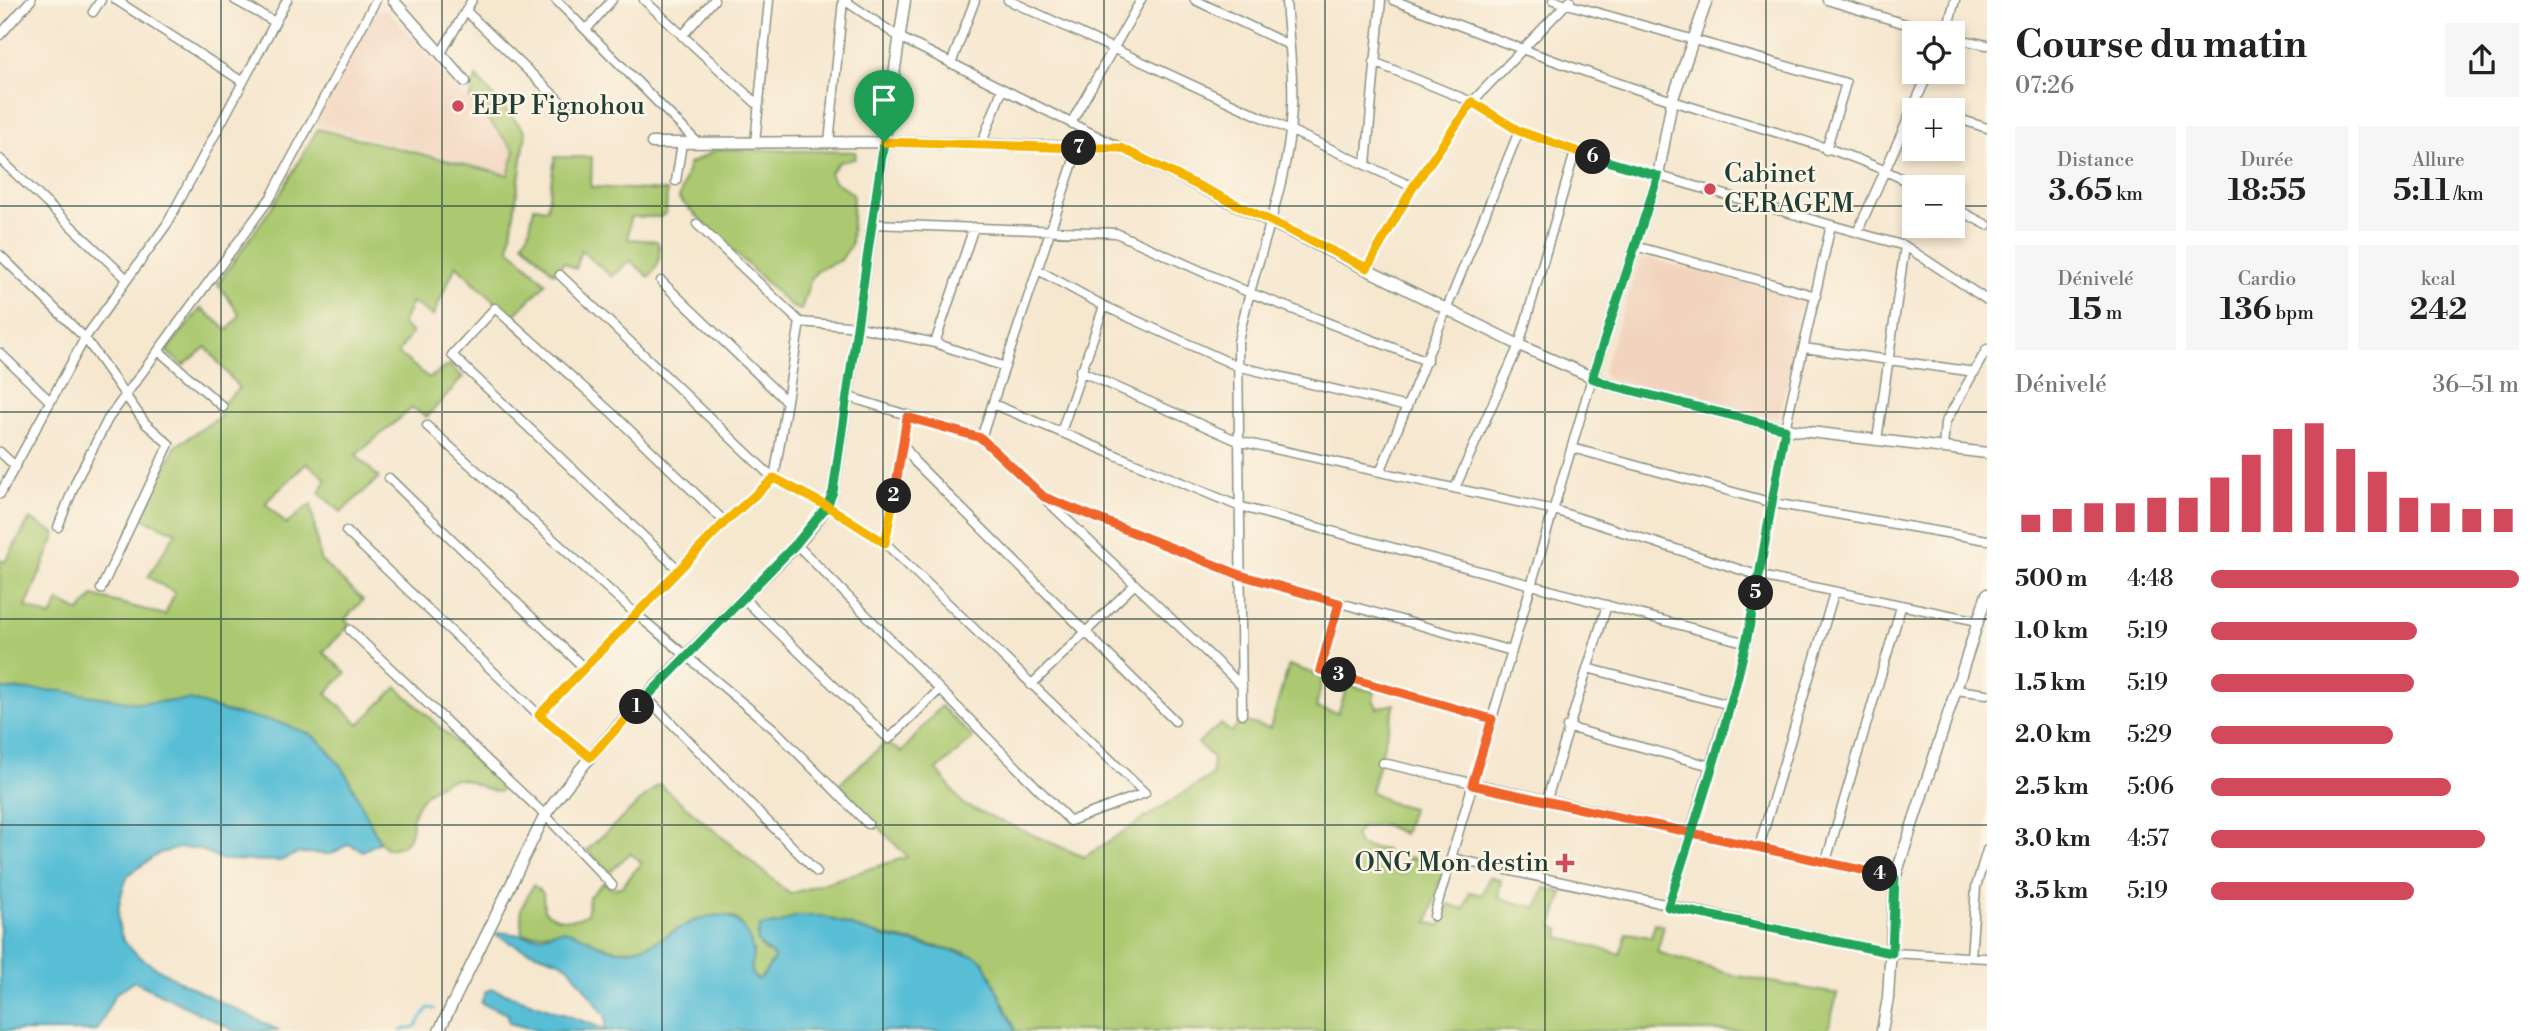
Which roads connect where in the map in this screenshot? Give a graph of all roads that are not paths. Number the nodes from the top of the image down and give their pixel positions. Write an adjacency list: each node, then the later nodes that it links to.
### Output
1 (31, 0): 34 (street)
2 (101, 0): 29 (street)
3 (116, 0): 47 (street)
4 (235, 0): 31 (street)
5 (287, 0): 31 (street)
6 (376, 0): 107 (street)
7 (393, 0): 43 (street)
8 (472, 0): 28 (street)
9 (556, 0): 33 (street)
10 (612, 0): 33 (street)
11 (644, 0): 35 (street)
12 (714, 0): 35 (street)
13 (769, 0): 51 (street)
14 (844, 0): 36 (street); 65 (street)
15 (905, 0): 36 (street)
16 (975, 0): 45 (street)
17 (1008, 0): 41 (street)
18 (1142, 0): 41 (street)
19 (1195, 0): 39 (street)
20 (1286, 0): 39 (street)
21 (1381, 0): 44 (street)
22 (1393, 0): 42 (street)
23 (1553, 0): 27 (street)
24 (1707, 0): 38 (street)
25 (1827, 0): 32 (street)
26 (1955, 0): 30 (street)
27 (1568, 3): 38 (street); 42 (street)
28 (466, 11): 43 (street); 52 (street)
29 (93, 12)
30 (1949, 21)
31 (275, 22): 47 (street)
32 (1902, 23)
33 (586, 30): 63 (street)
34 (0, 35)
35 (682, 36): 51 (street)
36 (899, 37): 45 (street); 60 (street)
37 (1965, 40): 40 (street)
38 (1693, 41): 49 (street); 69 (street)
39 (1289, 45): 57 (street)
40 (1987, 45)
41 (1113, 47): 54 (street); 57 (street)
42 (1520, 49): 49 (street); 50 (street)
43 (441, 53): 46 (street)
44 (1374, 62): 50 (street); 72 (street)
45 (951, 64): 48 (street)
46 (465, 80)
47 (243, 82): 93 (street)
48 (1002, 90): 54 (street); 66 (street)
49 (1672, 101): 69 (street); 74 (street)
50 (1472, 102): 58 (street); 77 (street)
51 (758, 105): 64 (street)
52 (566, 107)
53 (1965, 121): 55 (street)
54 (1071, 124): 56 (street)
55 (1987, 128)
56 (1084, 130): 67 (street); 68 (street)
57 (1289, 131): 72 (street); 79 (street)
58 (1519, 131): 70 (street); 99 (street)
59 (1902, 131): 73 (street)
60 (884, 142): 65 (street); 66 (street); 81 (street)
61 (652, 143): 62 (street)
62 (682, 143): 63 (street); 76 (street)
63 (698, 143): 64 (street)
64 (755, 143): 65 (street)
65 (829, 143)
66 (981, 145): 67 (street)
67 (1079, 148): 68 (street); 85 (street)
68 (1121, 148): 79 (street)
69 (1826, 150): 73 (street)
70 (1575, 152): 74 (street); 104 (street)
71 (0, 159): 93 (street)
72 (1366, 165): 77 (street)
73 (1884, 169): 75 (street); 86 (street)
74 (1658, 176): 82 (street); 87 (street)
75 (1902, 179)
76 (676, 181)
77 (1413, 187): 90 (street)
78 (1965, 213): 83 (street)
79 (1272, 221): 90 (street); 95 (street)
80 (696, 223): 100 (street)
81 (873, 224): 84 (street); 101 (street)
82 (1831, 225): 86 (street); 96 (street)
83 (1987, 225)
84 (974, 227): 85 (street); 103 (street)
85 (1051, 230): 91 (street); 95 (street)
86 (1857, 233): 88 (street)
87 (1635, 246): 96 (street); 115 (street)
88 (1905, 246): 97 (street); 109 (street)
89 (0, 256): 102 (street)
90 (1367, 268): 99 (street)
91 (1038, 270): 98 (street); 112 (street)
92 (560, 275): 138 (street)
93 (127, 279): 102 (street)
94 (661, 281): 119 (street)
95 (1248, 292): 110 (street); 111 (street)
96 (1816, 296): 105 (street)
97 (1987, 300)
98 (1104, 306): 111 (street); 113 (street)
99 (1449, 309): 104 (street); 110 (street)
100 (800, 322): 101 (street); 119 (street)
101 (859, 327): 103 (street); 116 (street)
102 (85, 338): 117 (street); 118 (street)
103 (935, 343): 112 (street)
104 (1519, 345): 115 (street); 139 (street)
105 (1804, 348): 109 (street); 125 (street)
106 (1987, 349): 114 (street)
107 (159, 351): 117 (street); 121 (street)
108 (0, 353): 118 (street)
109 (1888, 359): 114 (street); 128 (street)
110 (1427, 361): 122 (street)
111 (1237, 366): 122 (street); 129 (street)
112 (1005, 367): 120 (street)
113 (1080, 371): 126 (street); 129 (street)
114 (1975, 372): 132 (street)
115 (1592, 378): 125 (street); 131 (street)
116 (846, 396): 123 (street); 143 (street)
117 (126, 397): 147 (street); 157 (street)
118 (50, 401): 135 (street)
119 (786, 401): 138 (street)
120 (993, 404): 126 (street); 127 (street)
121 (223, 407)
122 (1407, 407): 136 (street)
123 (907, 417): 127 (street); 130 (street)
124 (427, 426): 164 (street)
125 (1785, 429): 128 (street); 142 (street)
126 (1061, 432): 144 (street)
127 (981, 438): 141 (street)
128 (1877, 440): 132 (street)
129 (1238, 441): 136 (street); 144 (street)
130 (903, 444): 150 (street); 167 (street)
131 (1572, 448): 142 (street); 145 (street)
132 (1943, 448): 134 (street)
133 (0, 452): 135 (street)
134 (1987, 453)
135 (14, 465): 140 (street)
136 (1381, 470): 139 (street)
137 (389, 478): 171 (street)
138 (774, 478): 143 (street); 146 (street)
139 (1454, 488): 145 (street)
140 (0, 494)
141 (1044, 497): 153 (street); 155 (street)
142 (1773, 503): 149 (street); 154 (street)
143 (827, 506): 150 (street); 151 (street)
144 (1238, 506): 153 (street); 156 (street)
145 (1554, 510): 154 (street); 156 (street)
146 (725, 522): 152 (street); 152 (street)
147 (58, 527)
148 (346, 531): 181 (street)
149 (1987, 540)
150 (885, 543): 173 (street)
151 (796, 544): 160 (street); 176 (street)
152 (679, 570): 164 (street)
153 (1240, 575): 161 (street); 174 (street)
154 (1760, 576): 158 (street); 168 (street)
155 (1135, 584): 167 (street); 174 (street)
156 (1532, 585): 162 (street); 169 (street)
157 (102, 589)
158 (1834, 593): 163 (street); 193 (street)
159 (1987, 594): 165 (street)
160 (743, 598): 170 (street); 176 (street)
161 (1339, 603): 169 (street); 182 (street)
162 (1607, 605): 168 (street); 172 (street)
163 (1901, 607): 165 (street); 196 (street)
164 (636, 614): 170 (street); 171 (street)
165 (1982, 616): 175 (street)
166 (350, 630): 190 (street)
167 (1084, 633): 173 (street); 183 (street)
168 (1747, 643): 179 (street)
169 (1512, 652): 182 (street)
170 (687, 656): 178 (street); 191 (street)
171 (584, 667): 181 (street)
172 (1587, 668): 179 (street); 184 (street)
173 (1031, 685): 176 (street)
174 (1242, 686): 180 (street)
175 (1956, 690): 177 (street); 198 (street)
176 (938, 691)
177 (1987, 694)
178 (646, 697): 185 (street); 197 (street)
179 (1730, 705): 187 (street)
180 (1242, 714)
181 (539, 715): 185 (street)
182 (1492, 719): 188 (street)
183 (1175, 721)
184 (1567, 727): 187 (street); 189 (street)
185 (590, 757): 190 (street)
186 (1382, 763): 188 (street)
187 (1711, 766): 192 (street)
188 (1472, 785): 189 (street); 195 (street)
189 (1546, 802): 192 (street)
190 (545, 815): 199 (street); 205 (street)
191 (868, 824)
192 (1692, 833): 193 (street); 200 (street)
193 (1759, 848): 196 (street)
194 (1987, 851): 203 (street)
195 (1451, 858): 200 (street); 201 (street)
196 (1826, 861): 198 (street)
197 (817, 872)
198 (1895, 878): 202 (street)
199 (612, 885)
200 (1668, 907): 202 (street)
201 (1434, 916)
202 (1892, 953): 203 (street); 206 (street)
203 (1971, 957): 204 (street)
204 (1987, 958)
205 (439, 1031)
206 (1882, 1031)

